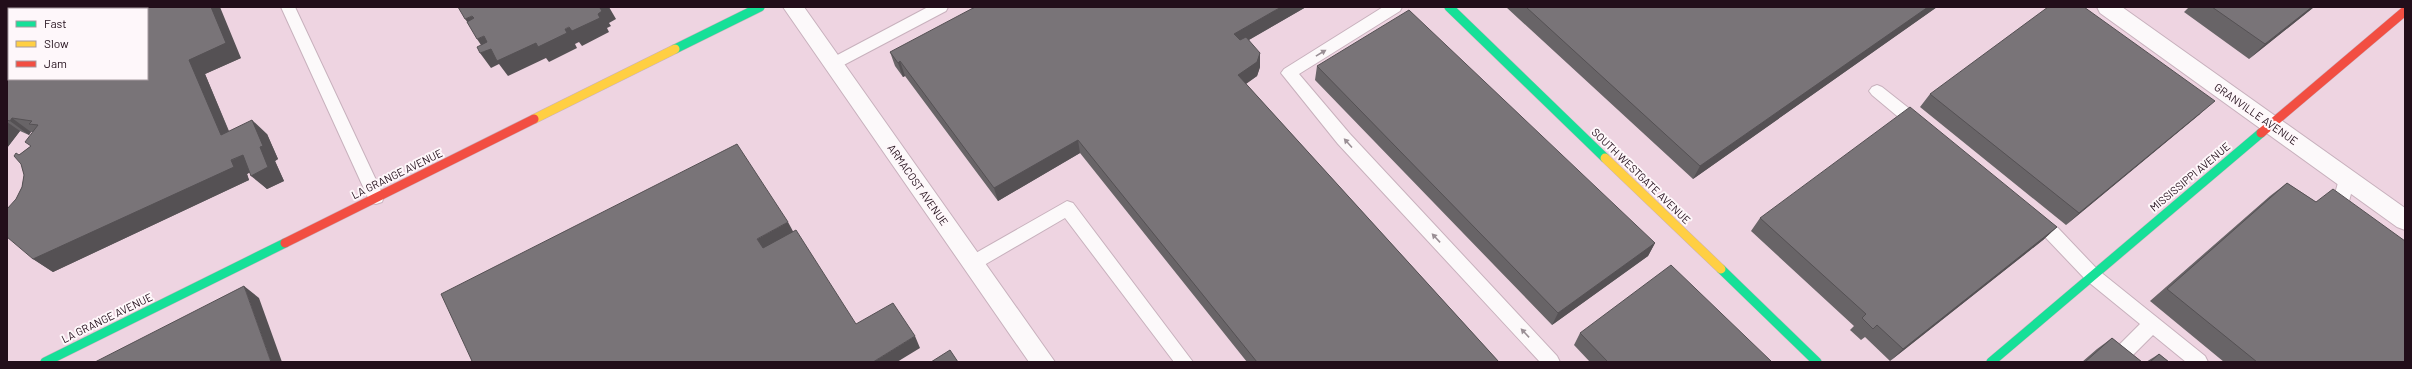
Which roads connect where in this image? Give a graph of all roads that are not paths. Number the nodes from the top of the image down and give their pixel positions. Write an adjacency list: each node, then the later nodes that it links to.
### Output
1 (288, 7): 14 (lane)
2 (760, 7): 14 (street, LA GRANGE AVENUE)
3 (792, 7): 9 (street, ARMACOST AVENUE)
4 (941, 7): 9 (lane)
5 (1395, 7): 24 (lane, one-way to 5)
6 (1449, 7): 25 (street, SOUTH WESTGATE AVENUE)
7 (2107, 7): 11 (street, GRANVILLE AVENUE)
8 (2405, 11): 11 (street, MISSISSIPPI AVENUE)
9 (833, 64): 18 (street, ARMACOST AVENUE)
10 (1877, 91): 12 (lane)
11 (2272, 125): 13 (street, GRANVILLE AVENUE); 19 (street, MISSISSIPPI AVENUE)
12 (1931, 135)
13 (2347, 179): 16 (lane); 17 (street, GRANVILLE AVENUE)
14 (376, 197): 21 (street, LA GRANGE AVENUE)
15 (2022, 209): 19 (lane)
16 (2337, 219)
17 (2405, 220)
18 (973, 263): 22 (street, ARMACOST AVENUE); 23 (lane)
19 (2092, 275): 20 (lane); 26 (street, MISSISSIPPI AVENUE)
20 (2152, 324): 27 (lane); 28 (lane)
21 (45, 362)
22 (1043, 362)
23 (1184, 362)
24 (1551, 362)
25 (1816, 362)
26 (1991, 362)
27 (2114, 362)
28 (2199, 362)

